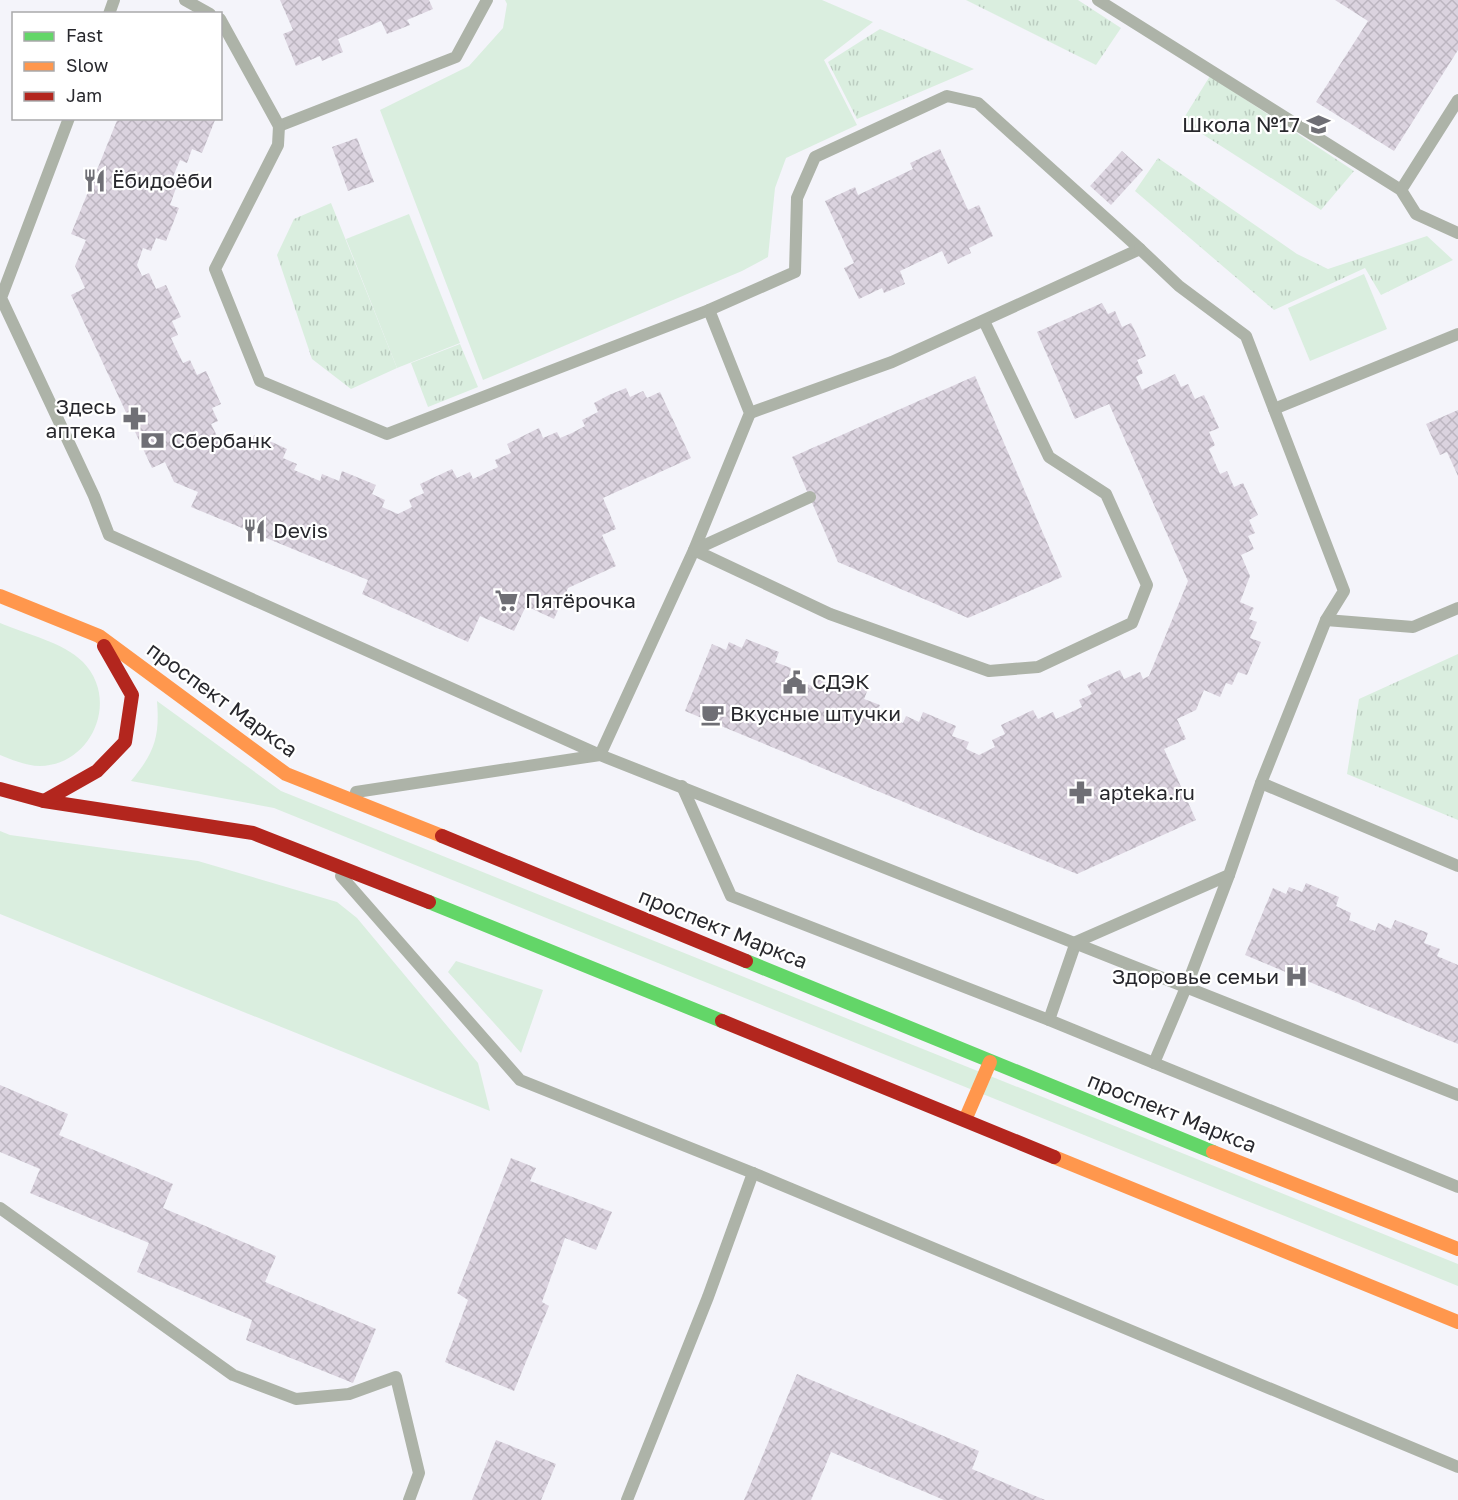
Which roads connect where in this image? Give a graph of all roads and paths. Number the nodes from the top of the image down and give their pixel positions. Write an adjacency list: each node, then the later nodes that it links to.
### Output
1 (185, 0): 4 (lane)
2 (487, 0): 8 (lane)
3 (1098, 0): 9 (lane)
4 (206, 12)
5 (222, 23): 8 (lane)
6 (1458, 100): 9 (lane)
7 (68, 120): 23 (lane)
8 (279, 126): 12 (lane)
9 (1401, 190): 10 (lane)
10 (1458, 233)
11 (1140, 249): 12 (lane); 13 (lane); 15 (lane)
12 (709, 310): 16 (lane)
13 (984, 321): 16 (lane); 18 (lane)
14 (1458, 334): 15 (lane)
15 (1274, 409): 21 (lane)
16 (750, 413): 18 (lane)
17 (810, 497): 18 (lane)
18 (694, 550): 23 (lane)
19 (0, 596): 22 (main road, проспект Маркса)
20 (1458, 608): 21 (lane)
21 (1326, 620): 24 (lane)
22 (99, 636): 27 (main road, проспект Маркса); 28 (main road)
23 (600, 755): 25 (lane); 27 (lane)
24 (1261, 783): 30 (lane); 31 (lane)
25 (682, 786): 32 (lane); 34 (lane)
26 (0, 789): 28 (main road)
27 (340, 794): 35 (main road, проспект Маркса)
28 (44, 801): 29 (main road)
29 (327, 860): 38 (main road); 39 (lane)
30 (1458, 866)
31 (1229, 875): 32 (lane); 33 (lane)
32 (1076, 942): 33 (lane); 34 (lane)
33 (1187, 986): 36 (lane); 37 (lane)
34 (1049, 1020): 36 (lane)
35 (990, 1062): 38 (main road); 42 (main road, проспект Маркса)
36 (1154, 1063): 40 (lane)
37 (1458, 1095)
38 (965, 1120): 43 (main road)
39 (753, 1173): 44 (lane); 46 (lane)
40 (1458, 1187)
41 (0, 1208): 45 (lane)
42 (1458, 1249)
43 (1458, 1322)
44 (1458, 1467)
45 (409, 1500)
46 (627, 1500)

